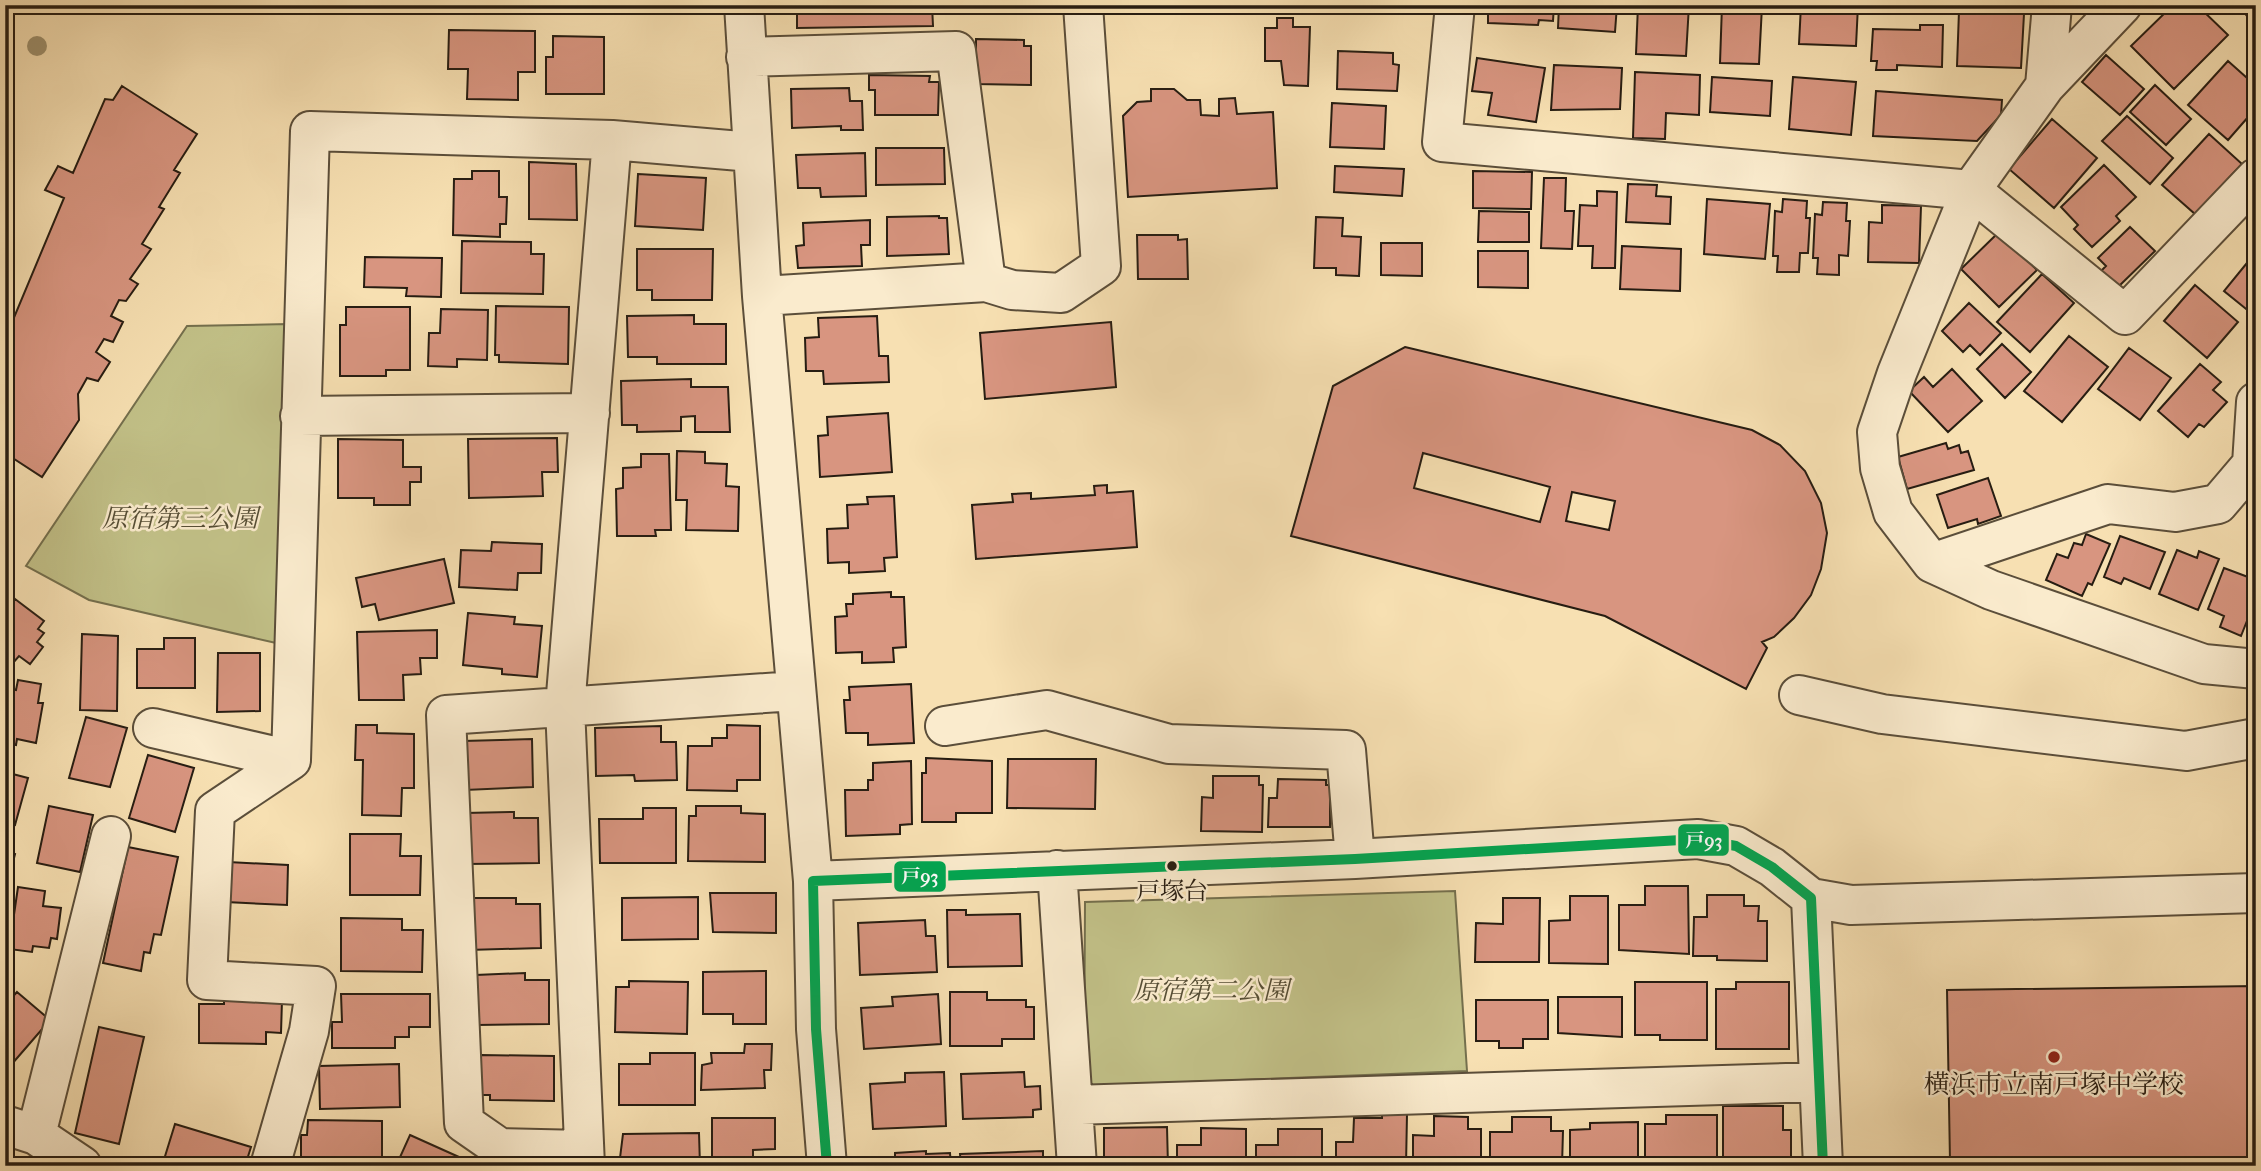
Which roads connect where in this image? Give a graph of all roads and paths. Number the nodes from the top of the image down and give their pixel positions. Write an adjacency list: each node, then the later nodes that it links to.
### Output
1 (744, 5): 6 (street)
2 (1083, 5): 12 (street)
3 (1455, 5): 11 (street)
4 (2052, 5): 7 (street)
5 (2122, 5): 7 (street)
6 (746, 57): 9 (street); 12 (street)
7 (2045, 86): 11 (street)
8 (612, 140): 9 (street); 15 (street); 16 (street)
9 (752, 152): 13 (street)
10 (2256, 178): 11 (street)
11 (1971, 190): 17 (street)
12 (986, 282): 13 (street)
13 (762, 296): 19 (street)
14 (2256, 402): 17 (street)
15 (590, 414): 16 (street); 21 (street)
16 (300, 416): 25 (street)
17 (1932, 563): 18 (street)
18 (2256, 669)
19 (795, 691): 21 (street); 29 (street)
20 (1798, 695): 24 (street)
21 (565, 707): 35 (street); 35 (street)
22 (945, 726): 27 (street)
23 (153, 729): 25 (street)
24 (2256, 737)
25 (291, 760): 37 (street)
26 (111, 836): 34 (street)
27 (1356, 859): 28 (street); 31 (street)
28 (1057, 870): 29 (street); 33 (street)
29 (813, 881): 38 (street)
30 (2256, 893): 31 (street)
31 (1811, 898): 32 (street)
32 (1819, 1082): 33 (street); 40 (street)
33 (1073, 1105): 39 (street)
34 (20, 1130): 36 (street)
35 (585, 1158)
36 (82, 1166)
37 (270, 1166)
38 (827, 1166)
39 (1077, 1166)
40 (1823, 1166)

